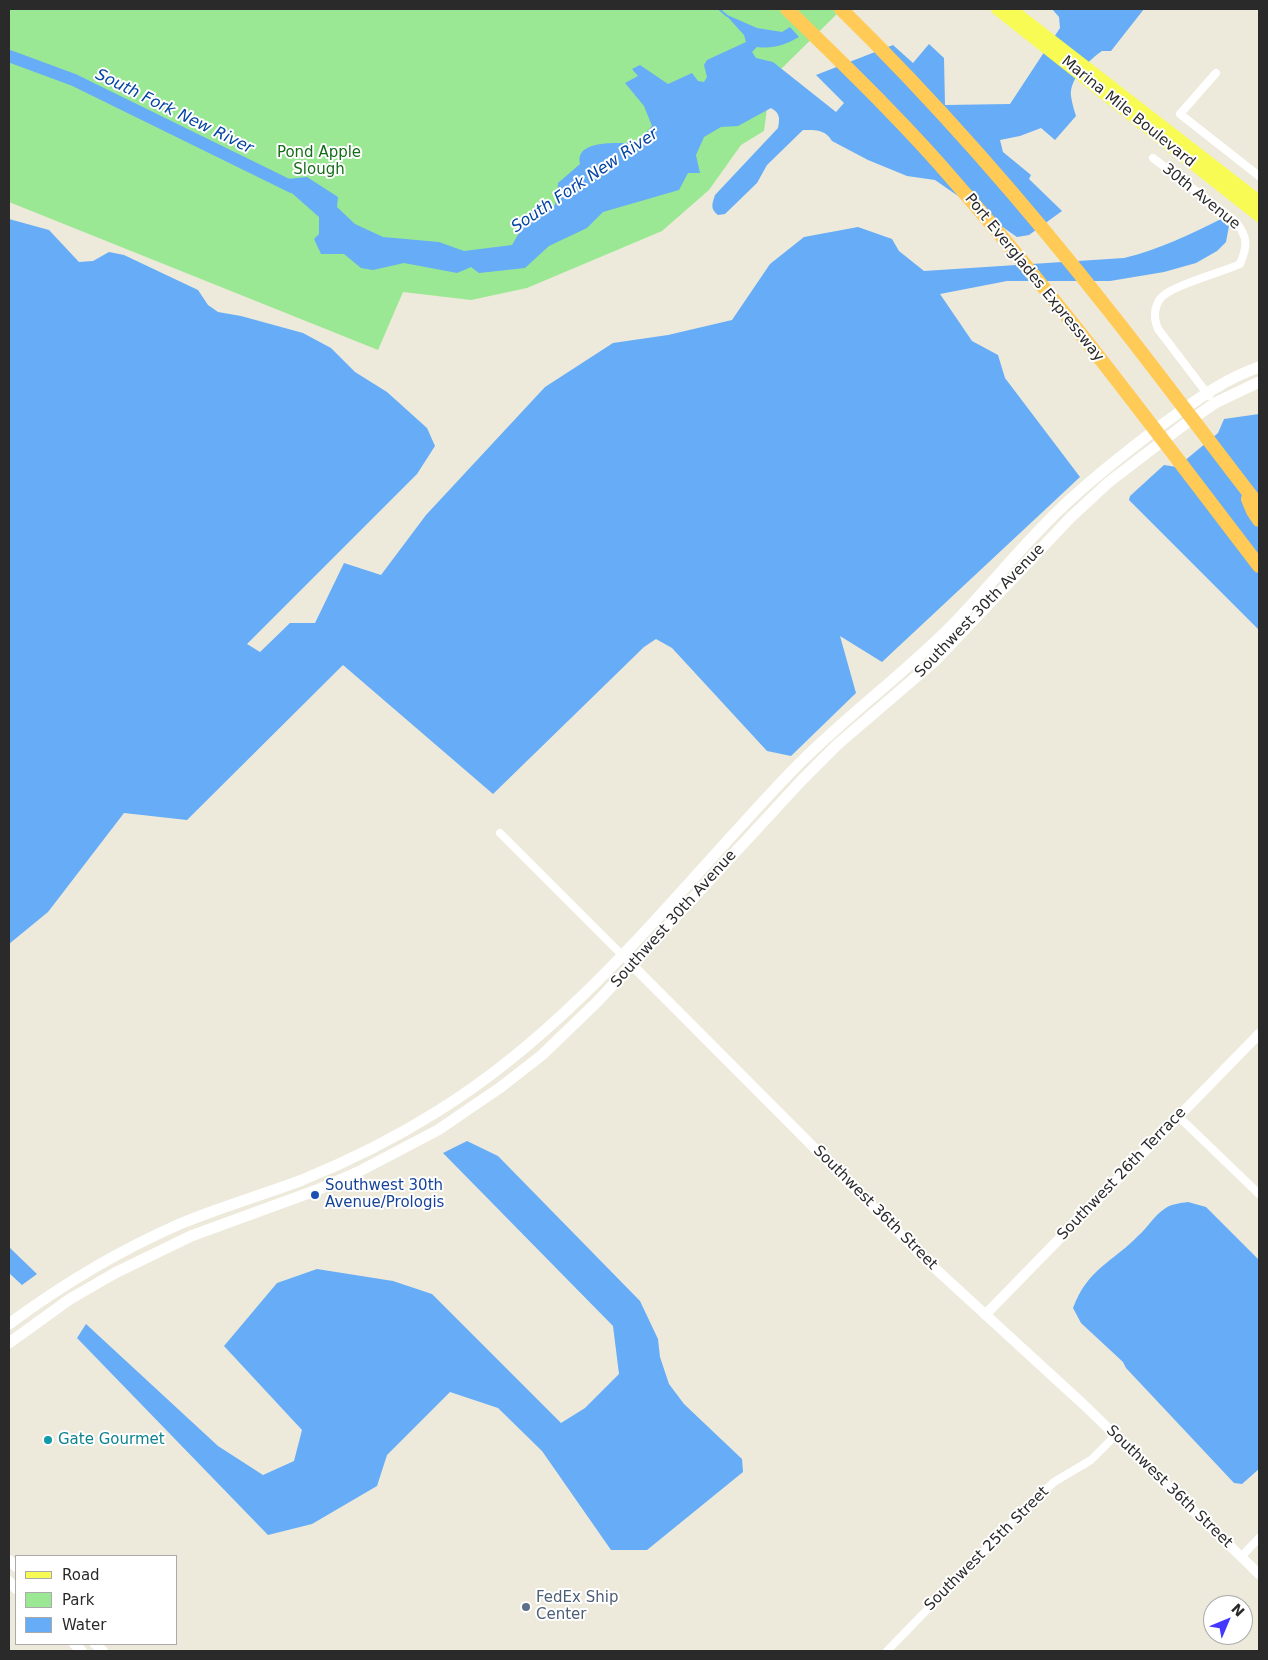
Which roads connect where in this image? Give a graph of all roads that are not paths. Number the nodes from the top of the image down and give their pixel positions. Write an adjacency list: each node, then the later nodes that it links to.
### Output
1 (787, 9): 21 (highway, Port Everglades Expressway)
2 (840, 9): 12 (highway)
3 (996, 9): 5 (main road, Marina Mile Boulevard)
4 (1011, 9): 5 (main road, Marina Mile Boulevard)
5 (1034, 33): 7 (main road, Marina Mile Boulevard)
6 (1216, 73): 9 (street)
7 (1096, 80): 10 (main road, Marina Mile Boulevard); 11 (main road, Marina Mile Boulevard)
8 (1153, 158): 15 (street, 30th Avenue)
9 (1259, 176)
10 (1259, 201)
11 (1259, 216)
12 (1114, 317): 17 (highway); 18 (highway)
13 (1259, 367): 15 (main road, Southwest 30th Avenue)
14 (1259, 382): 16 (main road, Southwest 30th Avenue)
15 (1206, 392): 16 (street, 30th Avenue); 24 (main road, Southwest 30th Avenue)
16 (1215, 403): 25 (main road, Southwest 30th Avenue)
17 (1244, 486): 19 (highway); 20 (highway)
18 (1259, 491)
19 (1259, 506)
20 (1259, 520)
21 (1230, 529): 22 (highway); 23 (highway, Port Everglades Expressway)
22 (1259, 552)
23 (1259, 566)
24 (759, 806): 25 (main road); 27 (main road, Southwest 30th Avenue)
25 (769, 815): 28 (main road, Southwest 30th Avenue)
26 (500, 833): 27 (street, Southwest 36th Street)
27 (622, 955): 28 (street, Southwest 36th Street); 33 (main road, Southwest 30th Avenue)
28 (632, 965): 32 (street, Southwest 36th Street); 34 (main road, Southwest 30th Avenue)
29 (1259, 1034): 30 (street, Southwest 26th Terrace)
30 (1178, 1116): 31 (street); 32 (street, Southwest 26th Terrace)
31 (1259, 1194)
32 (985, 1315): 35 (street, Southwest 36th Street)
33 (9, 1324)
34 (9, 1343)
35 (1116, 1435): 37 (street, Southwest 36th Street); 39 (street, Southwest 25th Street)
36 (1259, 1538): 37 (street)
37 (1241, 1557): 38 (street, Southwest 36th Street)
38 (1259, 1574)
39 (887, 1651)

